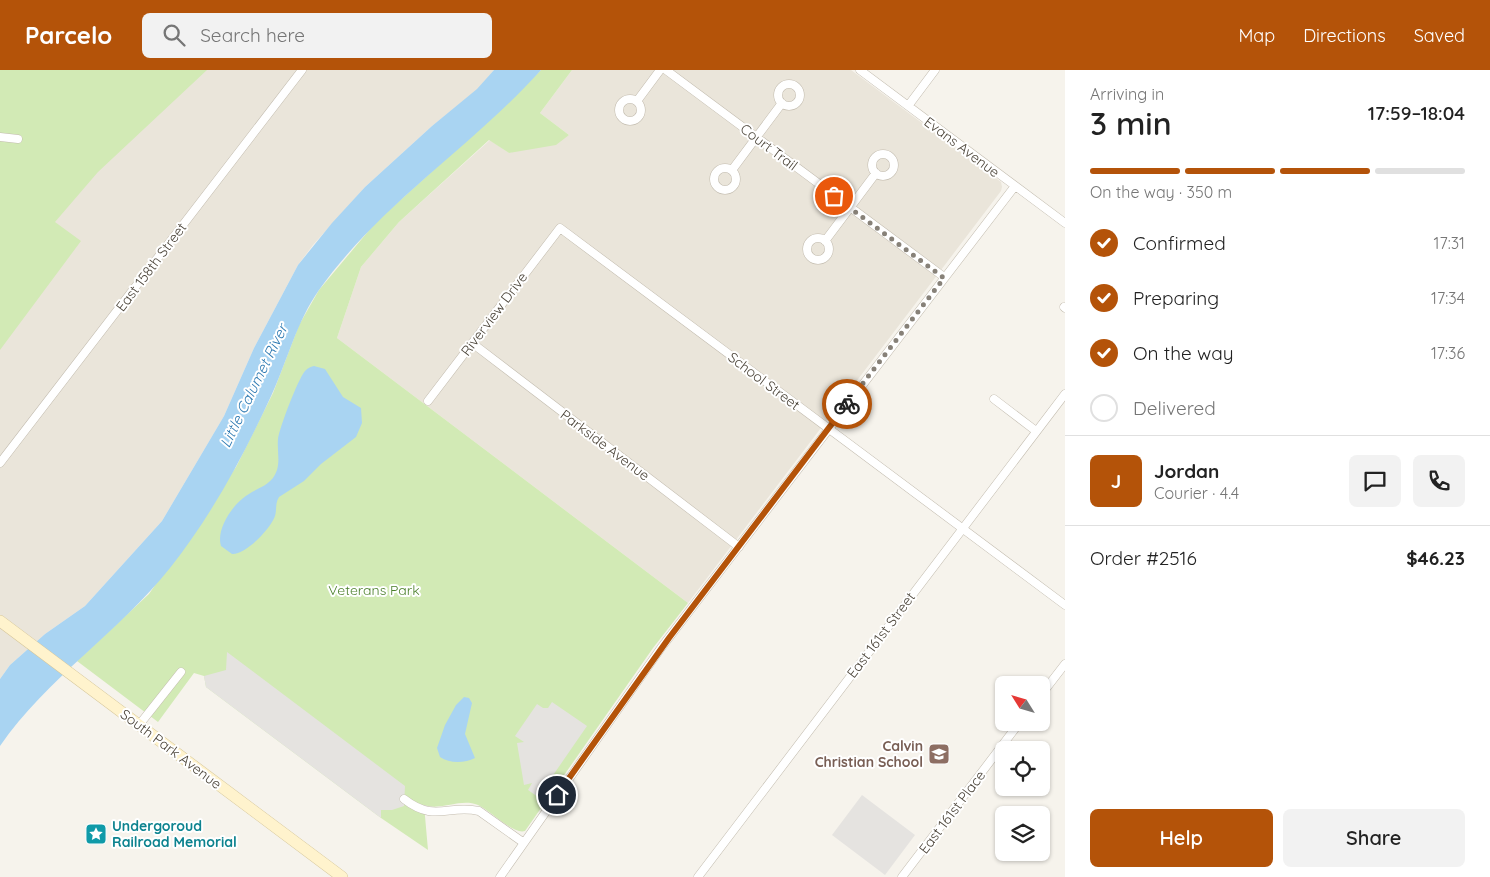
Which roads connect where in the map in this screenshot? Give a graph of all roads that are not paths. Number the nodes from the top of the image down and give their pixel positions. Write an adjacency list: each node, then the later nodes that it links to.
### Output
1 (302, 70): 26 (street, East 158th Street)
2 (660, 70): 6 (street)
3 (666, 70): 10 (street, Court Trail)
4 (860, 70): 8 (street, Evans Avenue)
5 (935, 70): 8 (street)
6 (637, 101)
7 (782, 103): 10 (street)
8 (908, 106): 14 (street, Evans Avenue)
9 (0, 137): 11 (street)
10 (756, 137): 12 (street); 15 (street, Court Trail)
11 (18, 139)
12 (732, 170)
13 (876, 173): 15 (street)
14 (1015, 186): 16 (street, Evans Avenue); 19 (street)
15 (850, 207): 18 (street); 19 (street, Court Trail)
16 (1065, 223)
17 (560, 228): 20 (street, Riverview Drive); 24 (street, School Street)
18 (824, 241)
19 (944, 278): 24 (street)
20 (472, 343): 23 (street, Riverview Drive); 28 (street, Parkside Avenue)
21 (1065, 394): 25 (street, East 161st Street)
22 (994, 400): 25 (street)
23 (428, 401)
24 (828, 429): 27 (street, School Street); 28 (street)
25 (1036, 431): 27 (street, East 161st Street)
26 (0, 464)
27 (962, 528): 29 (street, School Street); 40 (street, East 161st Street)
28 (738, 547): 37 (street)
29 (1065, 605)
30 (0, 621): 34 (street, South Park Avenue)
31 (1065, 664): 33 (street)
32 (181, 672): 34 (street)
33 (1050, 683)
34 (139, 724): 38 (street, South Park Avenue)
35 (1013, 731): 41 (street, East 161st Place)
36 (404, 800): 37 (street)
37 (524, 842): 39 (street)
38 (342, 877)
39 (500, 877)
40 (698, 877)
41 (902, 877)

